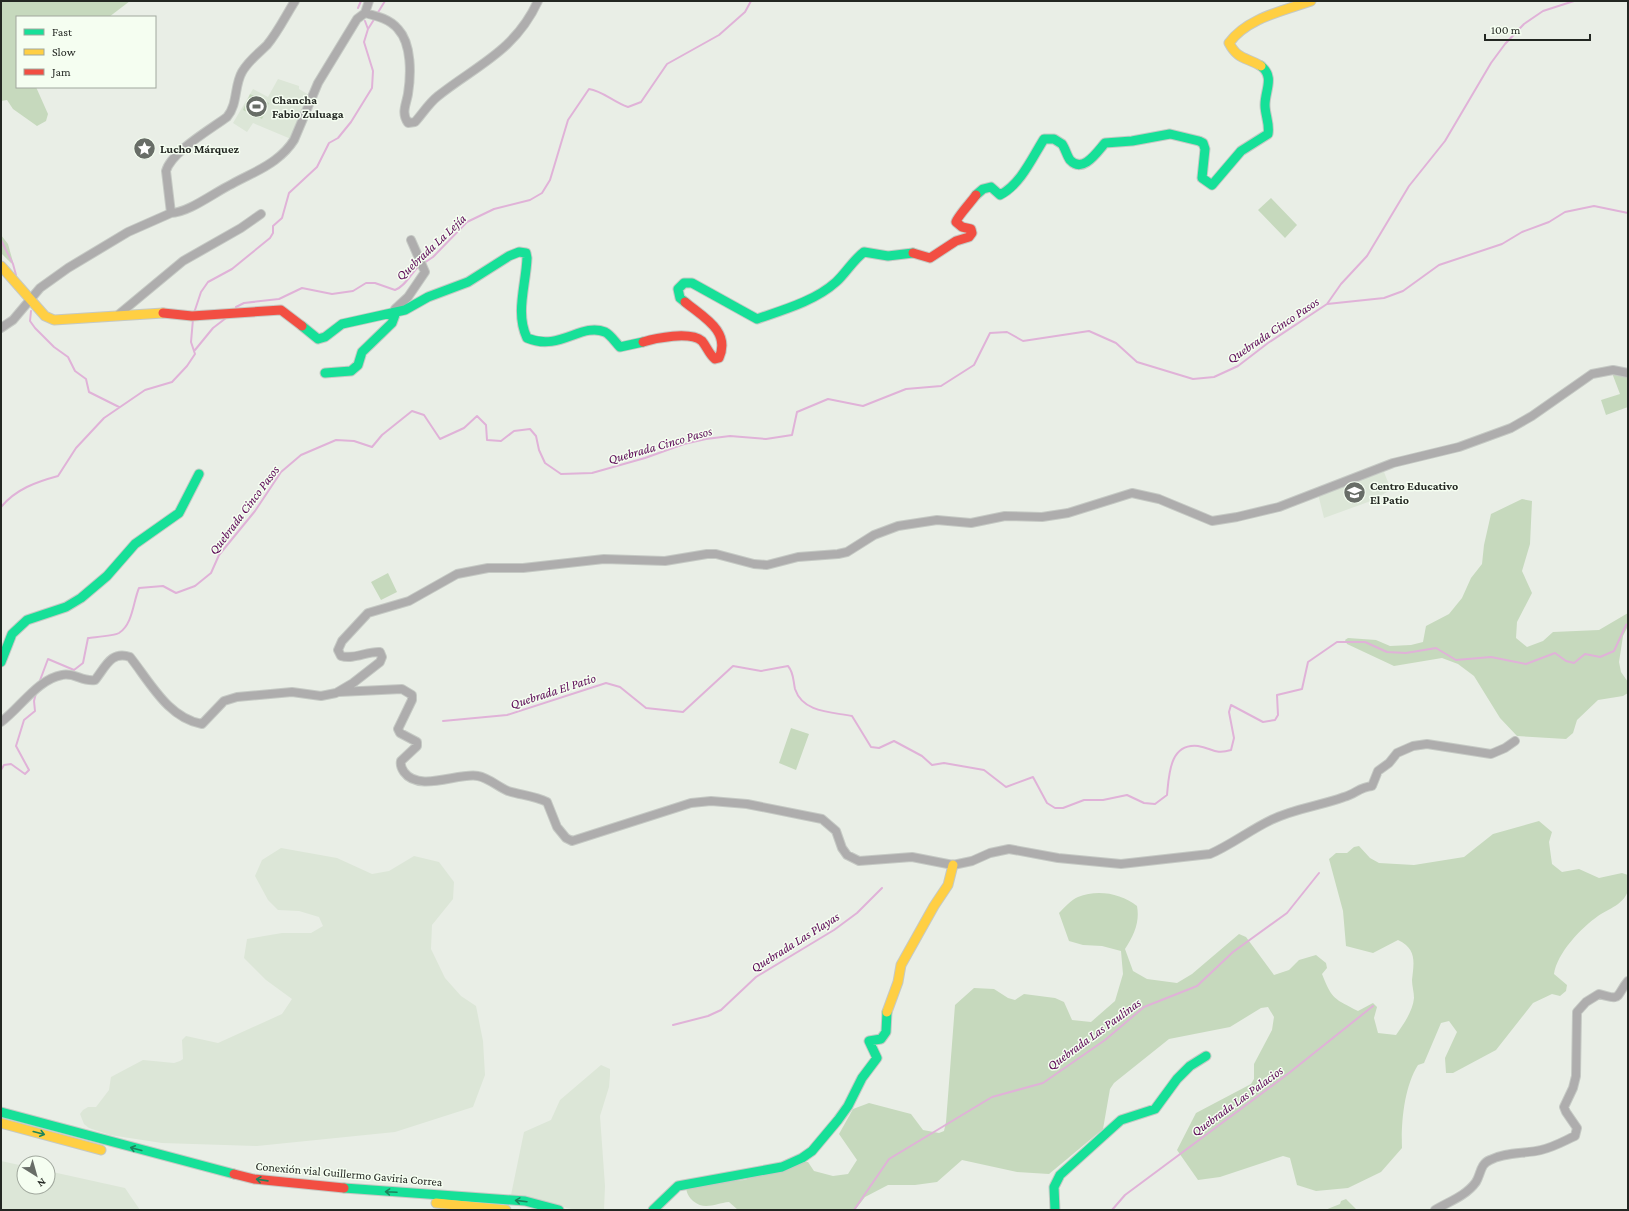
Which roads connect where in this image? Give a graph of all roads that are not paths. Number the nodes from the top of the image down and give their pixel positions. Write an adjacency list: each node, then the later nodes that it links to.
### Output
1 (295, 1): 6 (street)
2 (370, 1): 5 (street)
3 (538, 1): 5 (street)
4 (1311, 1): 11 (main road)
5 (365, 13): 6 (street)
6 (171, 213): 10 (street)
7 (261, 214): 12 (street)
8 (411, 240): 11 (street)
9 (1, 266): 10 (main road)
10 (28, 299): 12 (main road); 13 (street)
11 (396, 312): 12 (main road); 14 (main road)
12 (118, 314)
13 (1, 328)
14 (325, 373)
15 (1628, 373): 18 (street)
16 (199, 474): 17 (main road)
17 (1, 662)
18 (336, 692): 19 (street); 21 (street)
19 (1, 722)
20 (1515, 741): 21 (street)
21 (953, 865): 33 (main road)
22 (1628, 981): 35 (street)
23 (1206, 1056): 34 (main road)
24 (1, 1112): 32 (main road, Conexión vial Guillermo Gaviria Correa, one-way to 24)
25 (1, 1123): 26 (main road, one-way to 26)
26 (112, 1153)
27 (240, 1185): 28 (main road, Conexión vial Guillermo Gaviria Correa)
28 (262, 1190)
29 (337, 1197): 30 (main road, Conexión vial Guillermo Gaviria Correa)
30 (493, 1209): 31 (main road, Conexión vial Guillermo Gaviria Correa)
31 (506, 1210)
32 (559, 1210)
33 (653, 1210)
34 (1055, 1210)
35 (1435, 1210)

